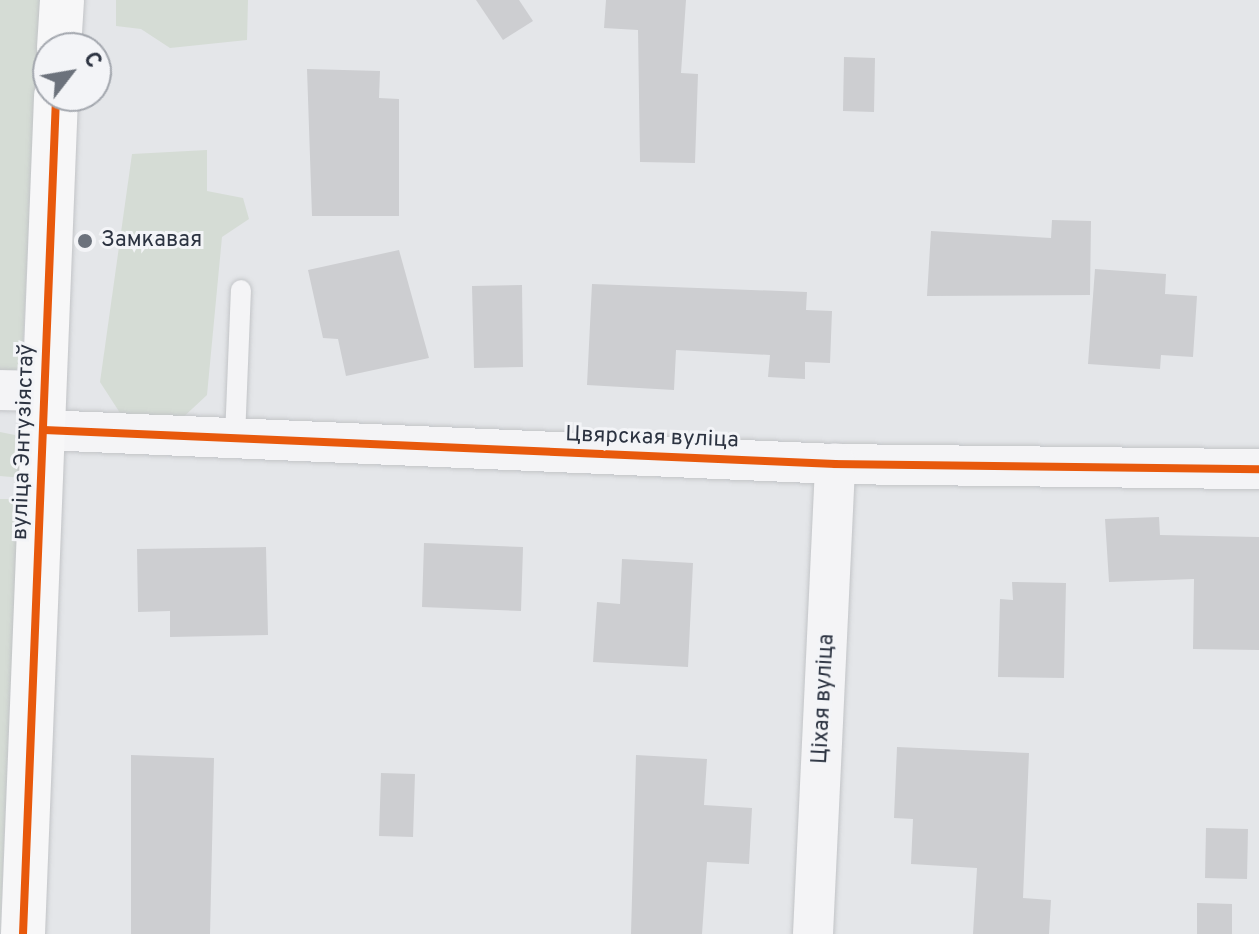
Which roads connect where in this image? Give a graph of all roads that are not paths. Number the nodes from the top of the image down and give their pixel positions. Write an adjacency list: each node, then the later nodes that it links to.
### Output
1 (62, 0): 2 (street)
2 (60, 32)
3 (55, 112): 6 (street, вуліца Энтузіястаў)
4 (241, 290): 7 (lane)
5 (0, 390): 6 (street, Цвярская вуліца)
6 (44, 411): 7 (street, Цвярская вуліца); 10 (street, вуліца Энтузіястаў)
7 (235, 438): 8 (street, Цвярская вуліца)
8 (835, 464): 9 (street, Цвярская вуліца); 11 (street, Ціхая вуліца)
9 (1259, 469)
10 (23, 934)
11 (813, 934)

